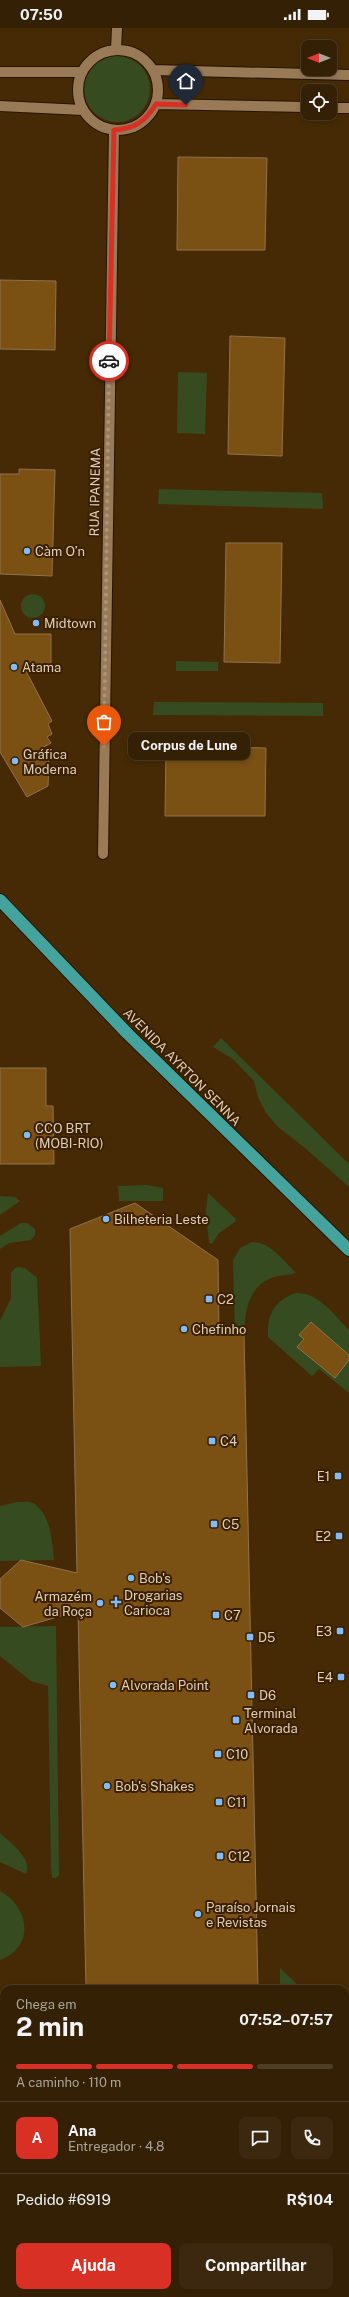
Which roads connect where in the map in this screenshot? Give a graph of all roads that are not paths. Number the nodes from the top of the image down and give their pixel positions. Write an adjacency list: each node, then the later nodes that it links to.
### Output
1 (117, 28): 2 (street)
2 (116, 49): 3 (street); 5 (street)
3 (153, 70): 6 (street); 7 (street)
4 (0, 72): 5 (street)
5 (82, 72): 12 (street)
6 (349, 75)
7 (156, 104): 9 (street); 13 (street)
8 (0, 106): 12 (street)
9 (301, 107)
10 (337, 108): 11 (street)
11 (349, 108)
12 (83, 110): 13 (street)
13 (114, 130): 14 (street, RUA IPANEMA)
14 (103, 854)
15 (1, 901): 16 (highway, AVENIDA AYRTON SENNA)
16 (349, 1250)

